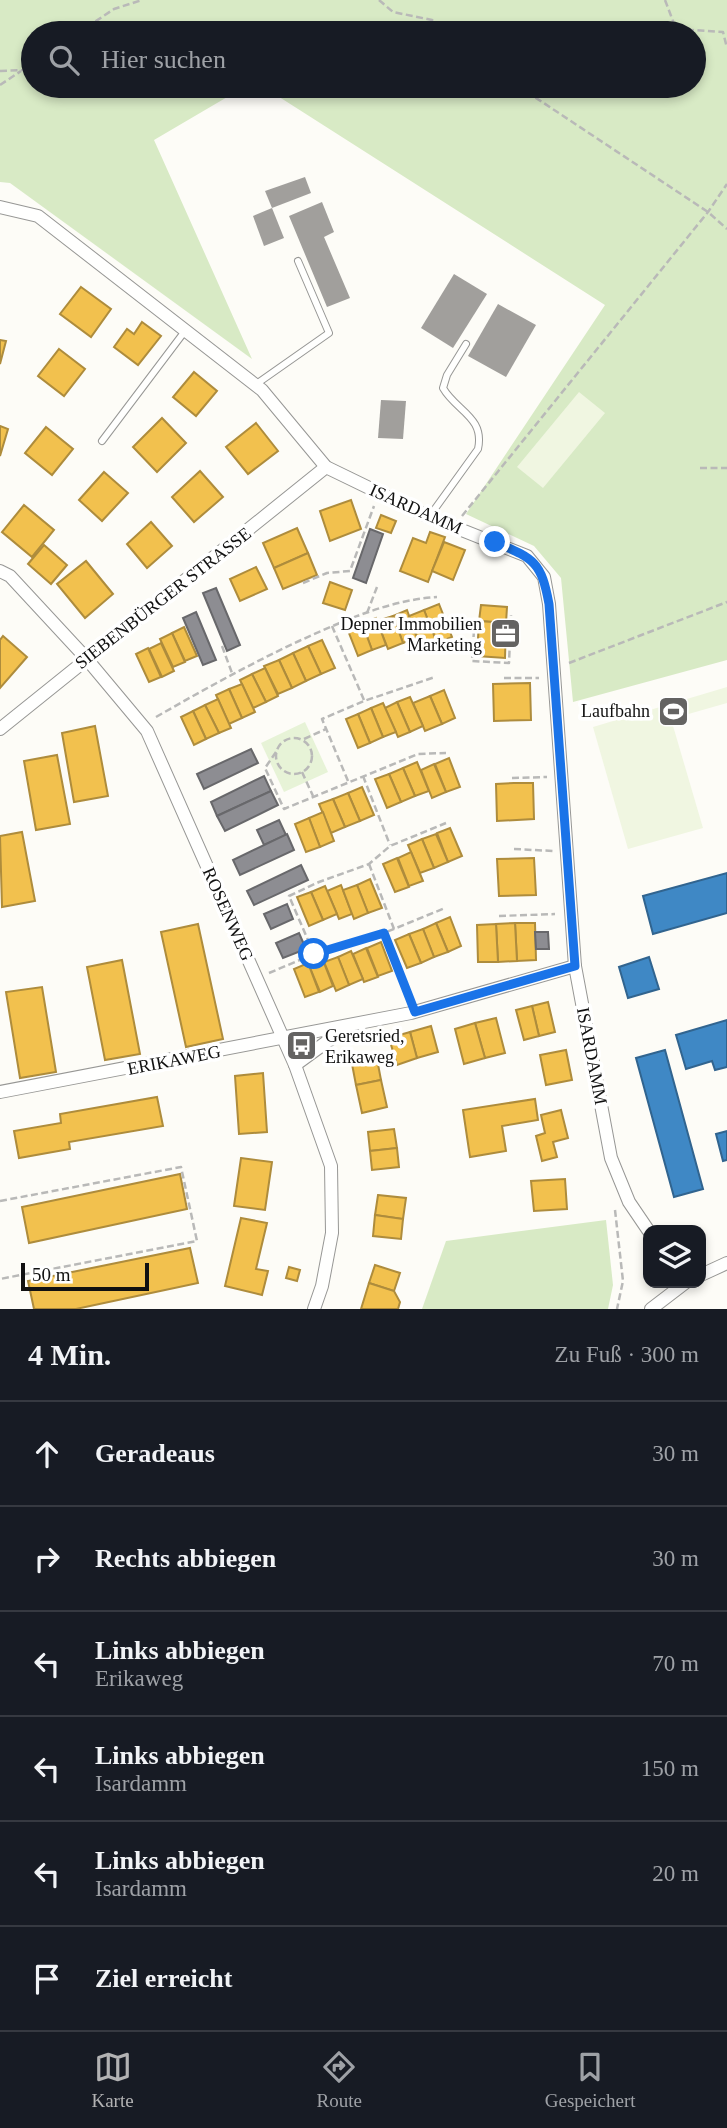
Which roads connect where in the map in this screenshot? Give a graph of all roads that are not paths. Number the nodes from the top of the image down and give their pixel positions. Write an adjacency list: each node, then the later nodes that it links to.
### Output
1 (0, 207): 3 (street, ISARDAMM)
2 (298, 261): 5 (lane)
3 (185, 330): 5 (street, ISARDAMM); 6 (lane)
4 (466, 344): 8 (lane)
5 (255, 385): 7 (street, ISARDAMM)
6 (102, 441)
7 (326, 467): 8 (street, ISARDAMM); 10 (street, SIEBENBÜRGER STRASSE)
8 (429, 517): 12 (street, ISARDAMM)
9 (0, 571): 10 (street, ROSENWEG)
10 (86, 658): 11 (street, SIEBENBÜRGER STRASSE); 14 (street, ROSENWEG)
11 (0, 729)
12 (575, 966): 13 (street, ERIKAWEG); 17 (street, ISARDAMM)
13 (349, 1027): 14 (street, ERIKAWEG); 15 (street, ERIKAWEG)
14 (284, 1039): 15 (street, ROSENWEG); 16 (street, ERIKAWEG)
15 (295, 1065): 21 (street, ROSENWEG)
16 (0, 1092)
17 (645, 1225)
18 (727, 1263): 19 (street)
19 (706, 1273)
20 (676, 1288): 22 (street)
21 (314, 1309)
22 (651, 1309)

